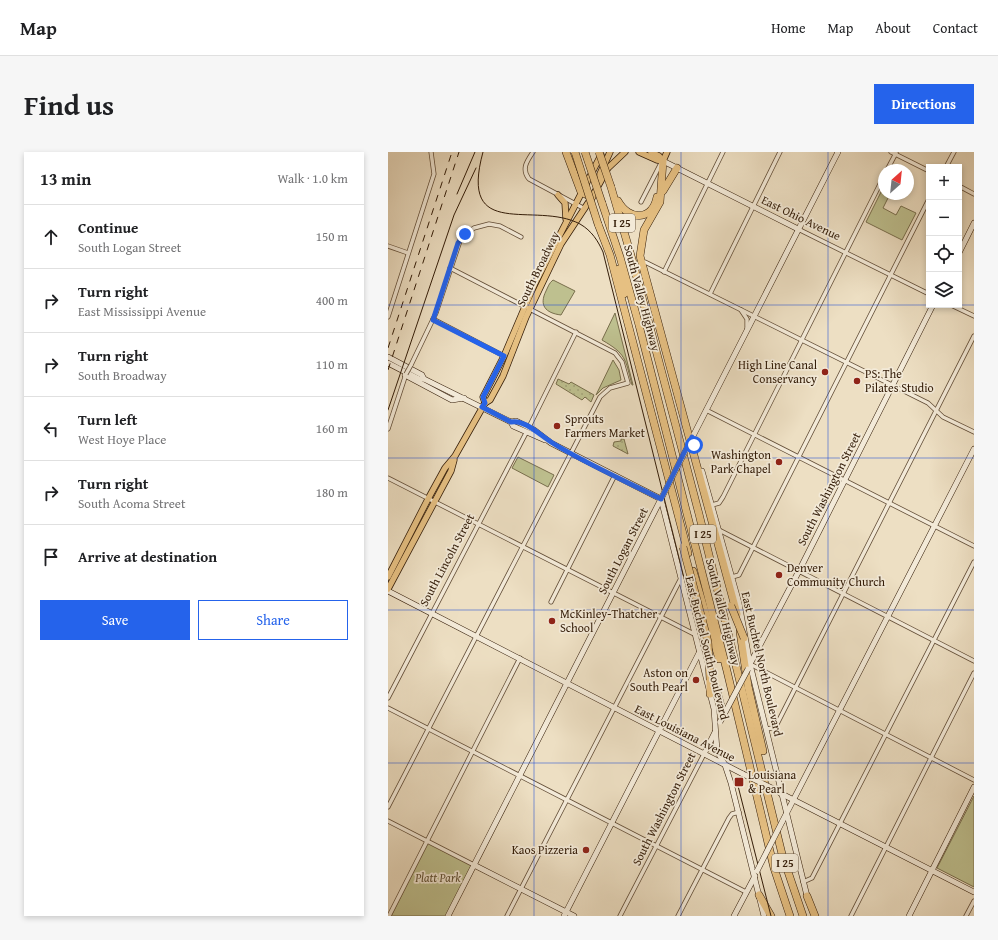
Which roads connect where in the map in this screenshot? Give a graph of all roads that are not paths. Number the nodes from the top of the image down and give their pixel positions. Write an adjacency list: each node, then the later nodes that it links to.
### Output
1 (431, 152): 46 (street)
2 (533, 152): 32 (street)
3 (566, 152): 29 (highway)
4 (575, 152): 69 (highway, bridge)
5 (585, 152): 39 (highway, South Valley Highway / I 25, bridge)
6 (599, 152): 26 (highway, South Valley Highway / I 25, bridge)
7 (602, 152): 29 (main road, South Broadway)
8 (610, 152): 24 (main road)
9 (625, 152): 24 (main road, South Broadway)
10 (639, 152): 19 (main road, East Ohio Avenue)
11 (651, 152): 19 (main road, East Ohio Avenue)
12 (667, 152): 19 (main road)
13 (724, 152): 25 (street)
14 (780, 152): 37 (street)
15 (838, 152): 42 (main road, South Logan Street)
16 (891, 152): 18 (street)
17 (954, 152): 21 (street)
18 (896, 153): 20 (street); 23 (street)
19 (663, 161): 22 (main road, East Ohio Avenue); 26 (highway); 30 (highway); 35 (street)
20 (890, 164)
21 (948, 164)
22 (677, 168): 25 (main road, East Ohio Avenue); 30 (highway)
23 (926, 169)
24 (599, 184): 33 (main road, South Broadway)
25 (708, 184): 37 (main road, East Ohio Avenue); 50 (street)
26 (610, 187): 82 (highway, South Valley Highway / I 25)
27 (878, 188): 47 (street)
28 (962, 188): 31 (street)
29 (581, 192): 33 (highway); 36 (main road, South Broadway)
30 (661, 194): 151 (highway)
31 (974, 194)
32 (558, 195): 36 (street); 40 (main road)
33 (592, 197): 38 (main road, South Broadway)
34 (928, 200): 51 (street)
35 (641, 202)
36 (576, 204): 38 (street); 40 (main road, South Broadway)
37 (752, 206): 42 (main road, East Ohio Avenue); 53 (street)
38 (585, 209): 58 (main road, South Broadway)
39 (605, 213): 69 (highway); 134 (highway, South Valley Highway / I 25)
40 (566, 222): 54 (main road, South Broadway)
41 (974, 223): 45 (main road)
42 (798, 229): 47 (street, East Ohio Avenue); 59 (main road, South Logan Street)
43 (521, 237): 49 (street)
44 (388, 246): 46 (street)
45 (962, 247)
46 (408, 253): 61 (street)
47 (846, 253): 51 (street, East Ohio Avenue); 66 (street)
48 (645, 262): 50 (street)
49 (450, 268): 54 (street); 62 (street)
50 (664, 272): 53 (street)
51 (891, 275): 52 (street, East Ohio Avenue); 71 (street)
52 (926, 292)
53 (710, 294): 55 (street)
54 (524, 306): 58 (street); 67 (main road, South Broadway)
55 (738, 308): 59 (street); 63 (street)
56 (931, 308): 74 (main road, South Washington Street)
57 (957, 308): 60 (street)
58 (530, 309): 64 (street); 76 (main road, South Broadway)
59 (754, 316): 63 (main road, South Logan Street); 66 (street)
60 (974, 316)
61 (388, 317)
62 (433, 320): 67 (street); 72 (street, bridge)
63 (747, 330): 77 (main road, South Logan Street)
64 (576, 332): 80 (street); 89 (street)
65 (974, 336): 78 (street)
66 (802, 340): 71 (street); 85 (street)
67 (504, 356): 76 (main road, South Broadway)
68 (388, 357): 73 (main road)
69 (636, 359): 91 (highway)
70 (388, 363): 73 (main road)
71 (847, 363): 74 (street); 90 (street)
72 (406, 375): 75 (main road); 81 (street)
73 (424, 378): 75 (main road)
74 (892, 385): 78 (street); 94 (main road, South Washington Street)
75 (464, 398): 76 (main road)
76 (484, 405): 79 (main road); 96 (main road, South Broadway)
77 (706, 410): 85 (street); 86 (main road, South Logan Street)
78 (937, 410): 83 (street); 97 (street)
79 (512, 424): 80 (main road); 84 (main road)
80 (528, 427): 87 (main road)
81 (388, 429)
82 (676, 430): 121 (highway, bridge); 151 (highway, South Valley Highway / I 25)
83 (974, 432)
84 (526, 433): 87 (main road); 99 (street, South Lincoln Street)
85 (754, 434): 90 (street); 98 (street)
86 (692, 438): 95 (main road, South Logan Street, bridge); 98 (main road, East Buchtel North Boulevard)
87 (552, 443): 89 (main road)
88 (974, 449): 100 (main road)
89 (572, 453): 92 (main road); 103 (street)
90 (799, 457): 94 (street); 104 (street)
91 (666, 471): 129 (highway, bridge); 134 (highway)
92 (615, 475): 95 (main road); 106 (street)
93 (388, 478): 96 (street)
94 (845, 480): 97 (street); 107 (main road, South Washington Street)
95 (662, 498): 110 (main road, East Buchtel South Boulevard); 112 (main road, South Logan Street)
96 (430, 500): 99 (street); 108 (main road, South Broadway); 111 (main road, South Broadway)
97 (890, 502): 100 (street); 113 (street)
98 (712, 505): 101 (main road, East Buchtel North Boulevard)
99 (478, 524): 103 (street); 115 (street, South Lincoln Street)
100 (935, 526): 102 (street); 117 (main road)
101 (719, 530): 104 (street); 109 (main road, East Buchtel North Boulevard)
102 (974, 546)
103 (523, 547): 106 (street); 119 (street)
104 (754, 547): 107 (street); 109 (street)
105 (974, 562): 120 (street)
106 (567, 570): 112 (street); 114 (street)
107 (799, 571): 113 (street); 125 (main road, South Washington Street)
108 (388, 577)
109 (732, 577): 121 (main road, East Buchtel North Boulevard)
110 (680, 580): 116 (street); 118 (main road, East Buchtel South Boulevard)
111 (388, 590): 115 (main road, East Louisiana Avenue)
112 (613, 593): 116 (street); 127 (main road, South Logan Street)
113 (843, 594): 117 (street); 128 (street)
114 (551, 602)
115 (432, 613): 119 (main road, East Louisiana Avenue); 130 (street, South Lincoln Street)
116 (660, 617): 118 (street); 131 (street)
117 (888, 617): 120 (street); 133 (main road)
118 (694, 634): 122 (main road, East Buchtel South Boulevard)
119 (477, 636): 123 (main road, East Louisiana Avenue); 135 (street)
120 (934, 641): 124 (street); 139 (street)
121 (745, 642): 125 (main road, East Buchtel North Boulevard)
122 (699, 653): 129 (main road, East Buchtel South Boulevard); 138 (main road)
123 (520, 658): 127 (main road, East Louisiana Avenue); 140 (street)
124 (974, 662)
125 (749, 666): 128 (street); 136 (main road, South Washington Street, bridge); 137 (main road, East Buchtel North Boulevard)
126 (974, 673): 142 (street)
127 (567, 682): 131 (main road, East Louisiana Avenue); 144 (main road, South Logan Street)
128 (795, 688): 133 (street); 137 (street)
129 (710, 694): 136 (main road, East Buchtel South Boulevard)
130 (388, 698)
131 (614, 707): 138 (main road, East Louisiana Avenue); 148 (street)
132 (388, 708): 135 (street)
133 (840, 711): 139 (street); 149 (main road)
134 (739, 722): 181 (highway, South Valley Highway / I 25)
135 (428, 729): 140 (street); 150 (street)
136 (717, 729): 141 (main road, South Washington Street); 143 (main road, East Buchtel South Boulevard)
137 (767, 729): 147 (main road, East Buchtel North Boulevard)
138 (659, 730): 141 (main road, East Louisiana Avenue); 155 (main road)
139 (886, 734): 142 (street); 156 (street)
140 (473, 752): 144 (street); 157 (street)
141 (704, 754): 143 (main road, East Louisiana Avenue); 158 (street, South Washington Street)
142 (931, 758): 145 (street); 159 (street)
143 (725, 765): 147 (main road, East Louisiana Avenue, bridge); 152 (main road, East Buchtel South Boulevard)
144 (520, 776): 148 (street); 160 (main road, South Logan Street)
145 (974, 780)
146 (974, 788): 162 (main road)
147 (782, 794): 149 (main road, East Louisiana Avenue); 153 (main road, East Buchtel North Boulevard)
148 (567, 800): 155 (street); 165 (street)
149 (795, 800): 153 (main road); 156 (main road, East Louisiana Avenue)
150 (388, 807)
151 (772, 809): 182 (highway, South Valley Highway / I 25)
152 (739, 812): 161 (street); 163 (main road, East Buchtel South Boulevard)
153 (787, 815): 163 (main road, bridge); 164 (main road, East Buchtel North Boulevard)
154 (388, 821): 157 (street)
155 (611, 823): 158 (street); 171 (main road)
156 (840, 824): 159 (main road, East Louisiana Avenue); 164 (street)
157 (428, 841): 160 (street); 172 (street)
158 (656, 846): 161 (street); 176 (street, South Washington Street)
159 (885, 847): 162 (main road, East Louisiana Avenue); 185 (street)
160 (474, 865): 165 (main road); 173 (main road, South Logan Street)
161 (702, 870): 166 (street); 177 (street)
162 (932, 870): 167 (main road, East Louisiana Avenue); 186 (main road)
163 (754, 877): 166 (main road); 168 (main road, East Buchtel South Boulevard)
164 (803, 882): 169 (main road, East Buchtel North Boulevard)
165 (521, 889): 171 (main road); 174 (street)
166 (746, 892): 178 (main road)
167 (974, 892)
168 (759, 895): 179 (main road, East Buchtel South Boulevard); 180 (highway)
169 (807, 896): 183 (highway); 184 (street)
170 (974, 901): 187 (street)
171 (565, 914): 175 (main road)
172 (389, 916)
173 (448, 916)
174 (507, 916)
175 (574, 916)
176 (620, 916)
177 (678, 916)
178 (734, 916)
179 (764, 916)
180 (771, 916)
181 (790, 916)
182 (803, 916)
183 (815, 916)
184 (819, 916)
185 (851, 916)
186 (908, 916)
187 (966, 916)

